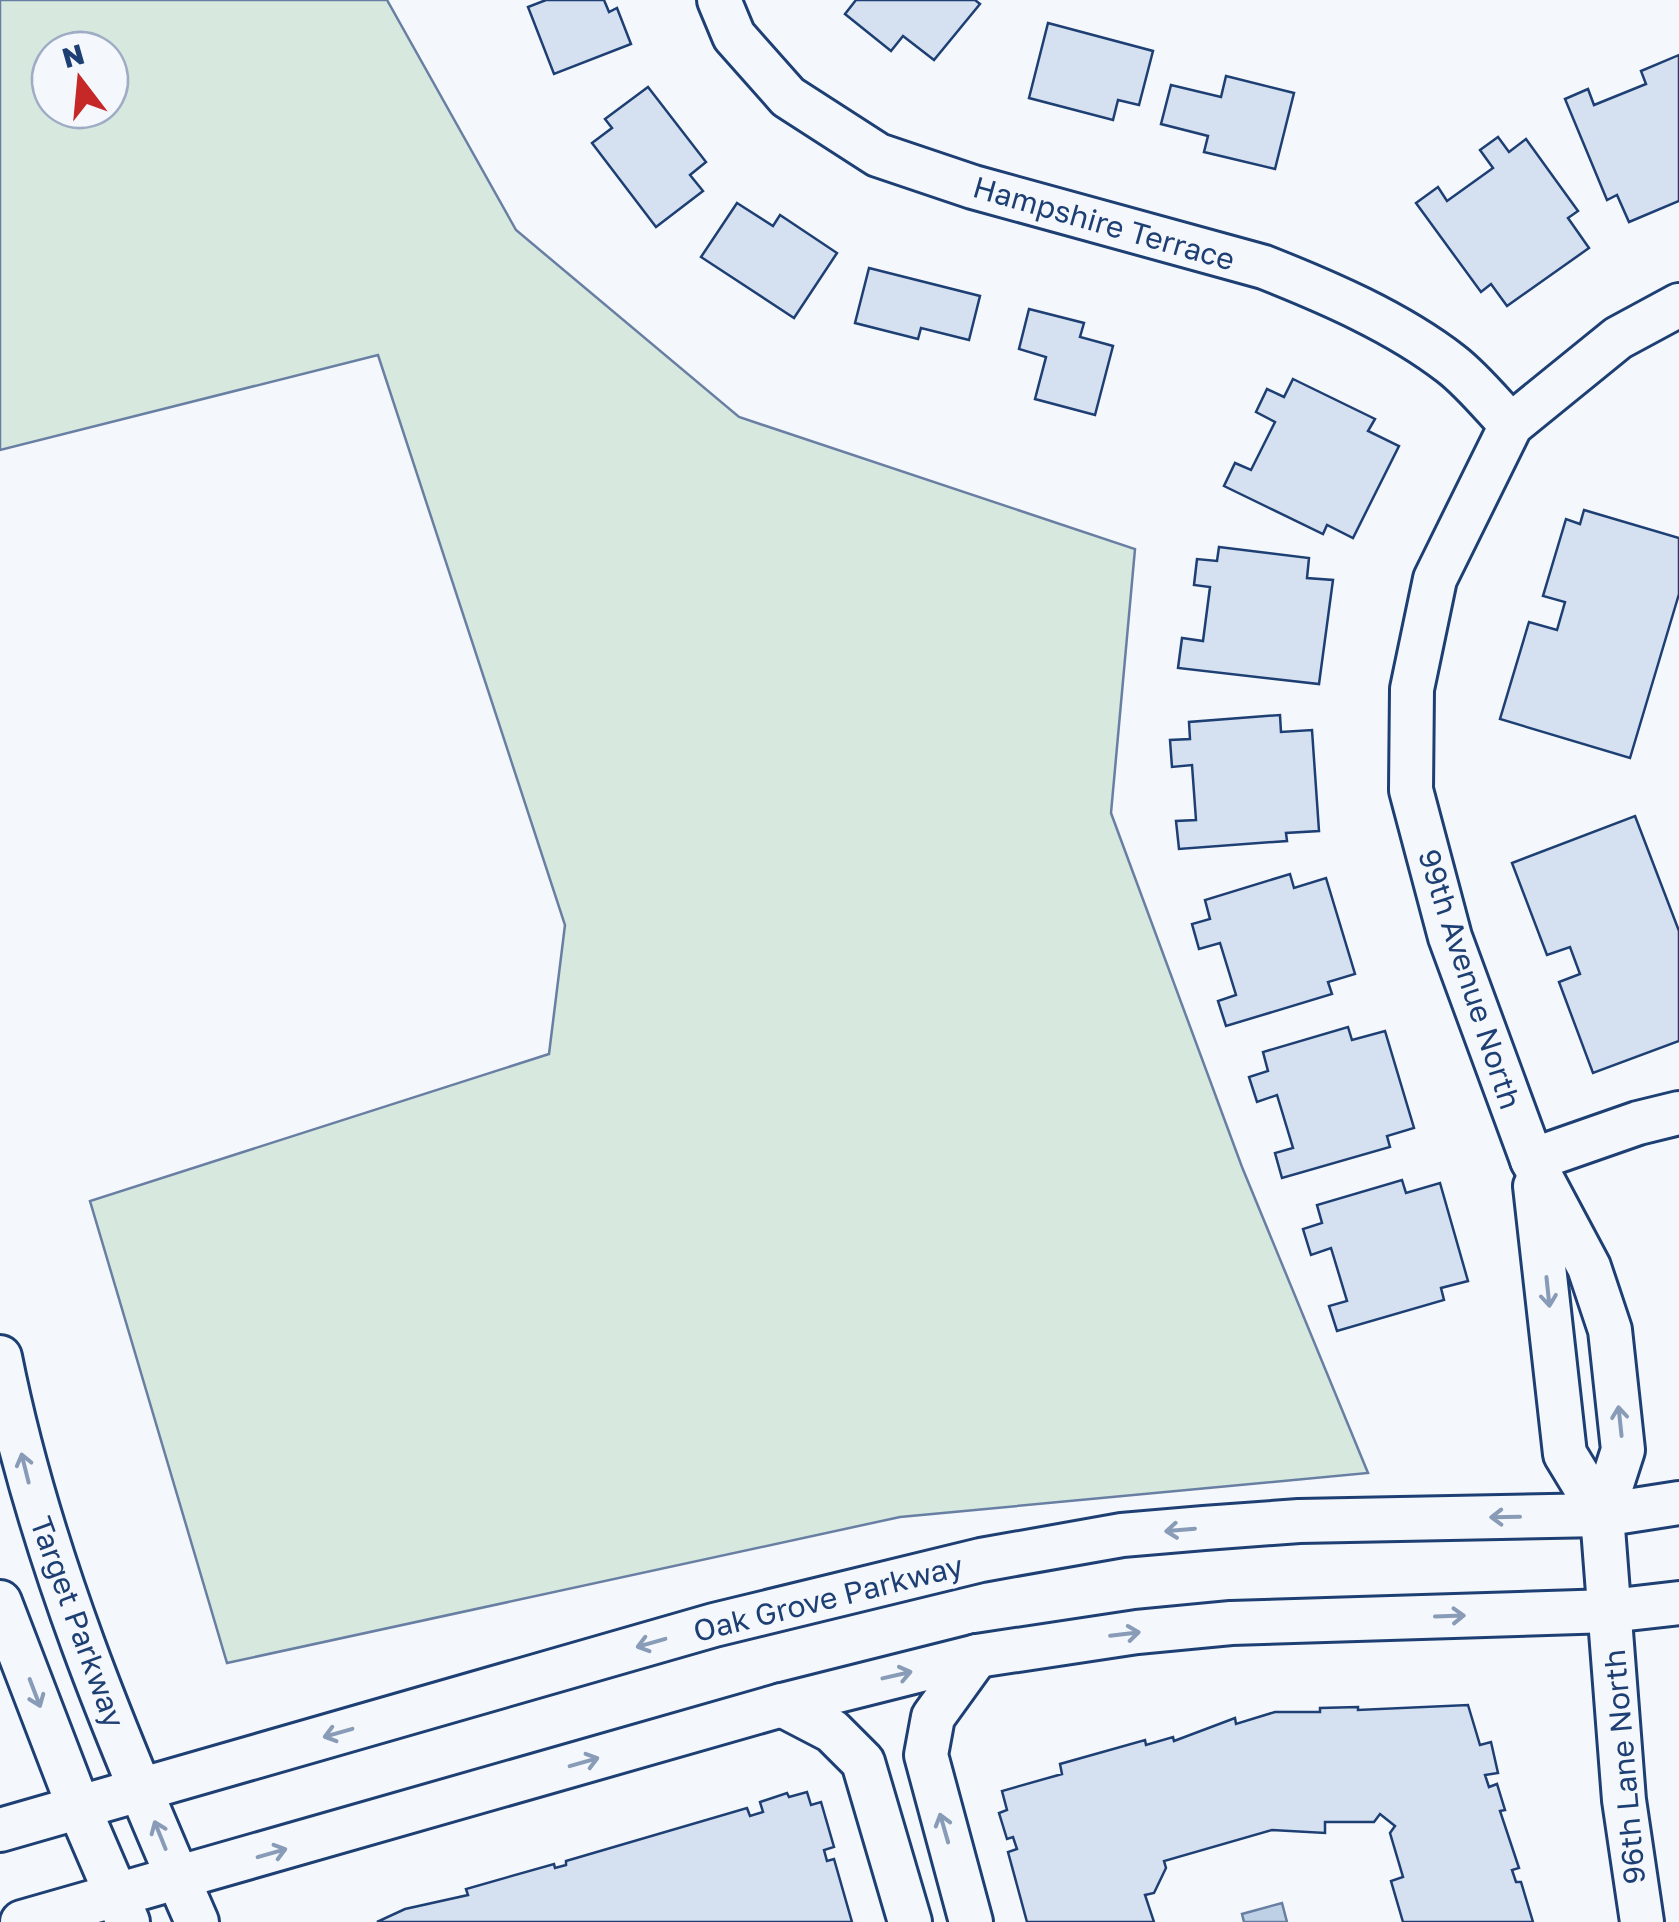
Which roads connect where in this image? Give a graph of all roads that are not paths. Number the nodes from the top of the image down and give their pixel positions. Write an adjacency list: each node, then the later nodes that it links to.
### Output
1 (720, 0): 3 (street, Hampshire Terrace)
2 (1679, 305): 3 (street, 99th Avenue North)
3 (1511, 425): 5 (street, 99th Avenue North)
4 (1679, 1113): 5 (street)
5 (1532, 1160): 8 (street, 99th Avenue North, one-way to 8); 8 (street, 99th Avenue North, one-way to 5)
6 (0, 1357): 14 (street, Target Parkway, one-way to 6)
7 (1679, 1503): 8 (street, Oak Grove Parkway)
8 (1602, 1516): 11 (street, 96th Lane North); 14 (street, Oak Grove Parkway, one-way to 14)
9 (0, 1602): 15 (street, one-way to 15)
10 (1679, 1603): 11 (street)
11 (1610, 1611): 12 (street, one-way to 11); 23 (street, 96th Lane North)
12 (977, 1656): 13 (street, one-way to 12); 22 (street, one-way to 12)
13 (782, 1705): 17 (street, one-way to 13); 21 (street)
14 (142, 1790): 15 (street, Oak Grove Parkway); 17 (street, Target Parkway, one-way to 14)
15 (79, 1808): 16 (street, Oak Grove Parkway); 18 (street)
16 (0, 1830)
17 (178, 1880): 18 (street); 20 (street, Target Parkway)
18 (122, 1909): 19 (street)
19 (22, 1922)
20 (197, 1922)
21 (910, 1922)
22 (972, 1922)
23 (1642, 1922)

